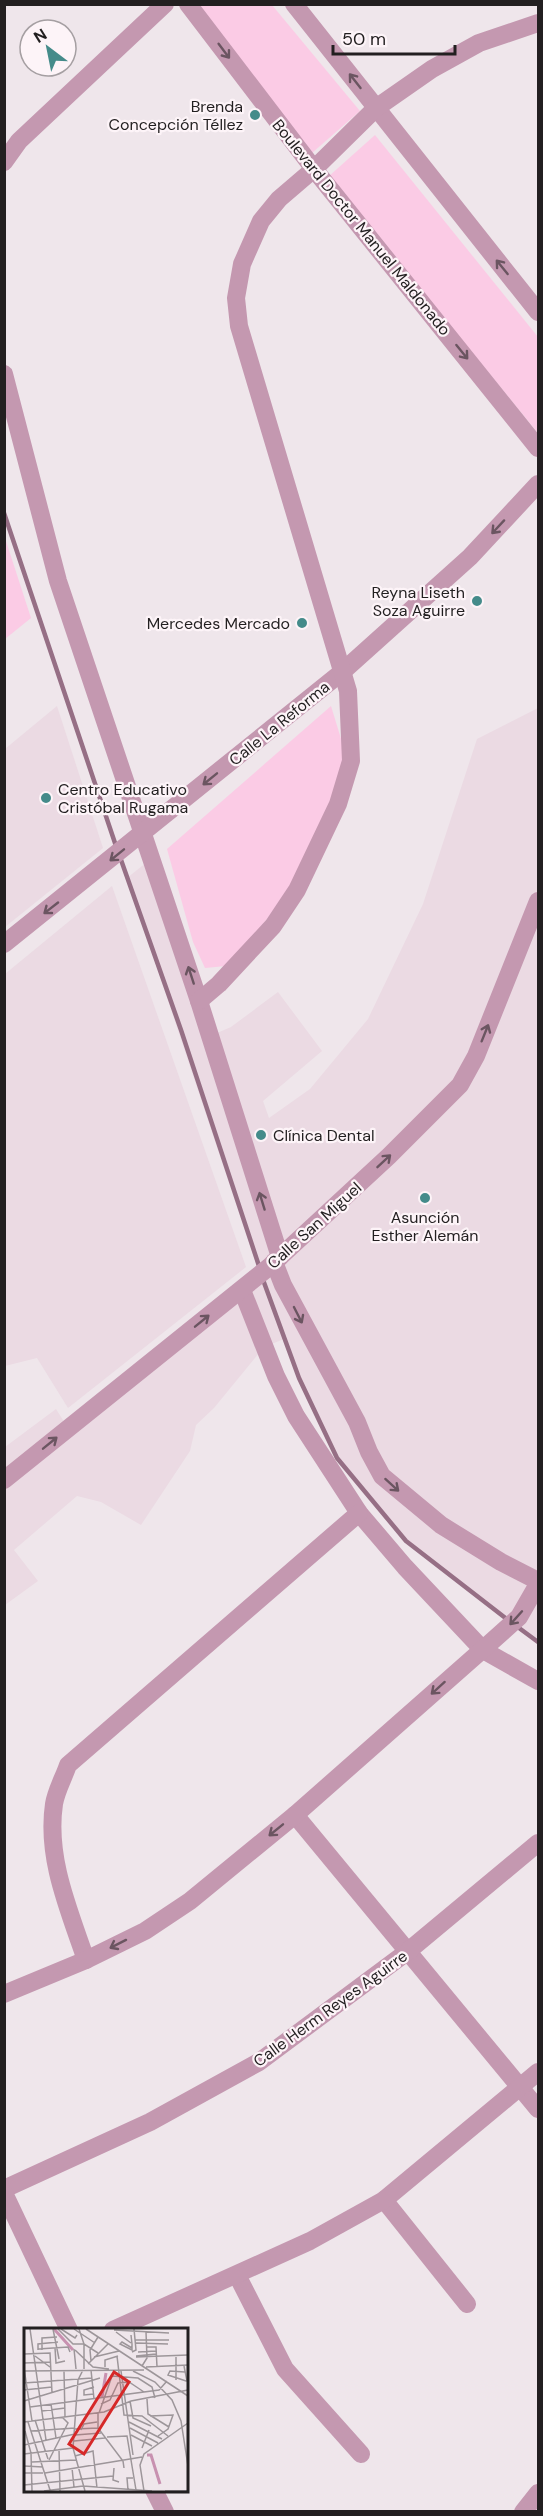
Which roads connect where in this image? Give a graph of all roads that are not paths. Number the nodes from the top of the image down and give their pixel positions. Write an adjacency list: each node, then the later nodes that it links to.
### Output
1 (165, 4): 6 (street)
2 (188, 4): 7 (street, Boulevard Doctor Manuel Maldonado, one-way to 7)
3 (294, 4): 5 (street, one-way to 3)
4 (538, 23): 5 (street)
5 (376, 108): 7 (street); 8 (street, one-way to 5)
6 (4, 162)
7 (314, 170): 10 (street, Boulevard Doctor Manuel Maldonado, one-way to 10); 12 (street)
8 (538, 312)
9 (4, 374): 13 (street)
10 (538, 448)
11 (538, 484): 12 (street, Calle La Reforma, one-way to 12)
12 (342, 672): 13 (street, Calle La Reforma, one-way to 13); 16 (street)
13 (140, 836): 15 (street, Calle La Reforma, one-way to 15); 16 (street, one-way to 13)
14 (538, 902): 17 (street, Calle San Miguel, one-way to 14)
15 (4, 944)
16 (199, 1001): 17 (street, one-way to 16)
17 (274, 1262): 18 (street, Calle San Miguel); 21 (street, one-way to 21)
18 (244, 1288): 19 (street, Calle San Miguel, one-way to 18); 20 (street)
19 (4, 1480)
20 (358, 1514): 22 (street); 27 (street)
21 (538, 1584): 22 (street, one-way to 22)
22 (486, 1646): 23 (street); 24 (street, one-way to 24)
23 (538, 1681)
24 (295, 1815): 26 (street); 27 (street, one-way to 27)
25 (538, 1843): 26 (street, Calle Herm Reyes Aguirre)
26 (407, 1952): 30 (street); 32 (street, Calle Herm Reyes Aguirre)
27 (86, 1960): 28 (street)
28 (4, 1994)
29 (538, 2072): 30 (street)
30 (520, 2087): 31 (street); 33 (street)
31 (538, 2109)
32 (4, 2191): 36 (street)
33 (384, 2200): 34 (street); 35 (street)
34 (237, 2275): 37 (street); 38 (street)
35 (467, 2304)
36 (68, 2328)
37 (118, 2328)
38 (361, 2454)
39 (155, 2492): 41 (street)
40 (538, 2493): 42 (street)
41 (165, 2511)
42 (523, 2511)

